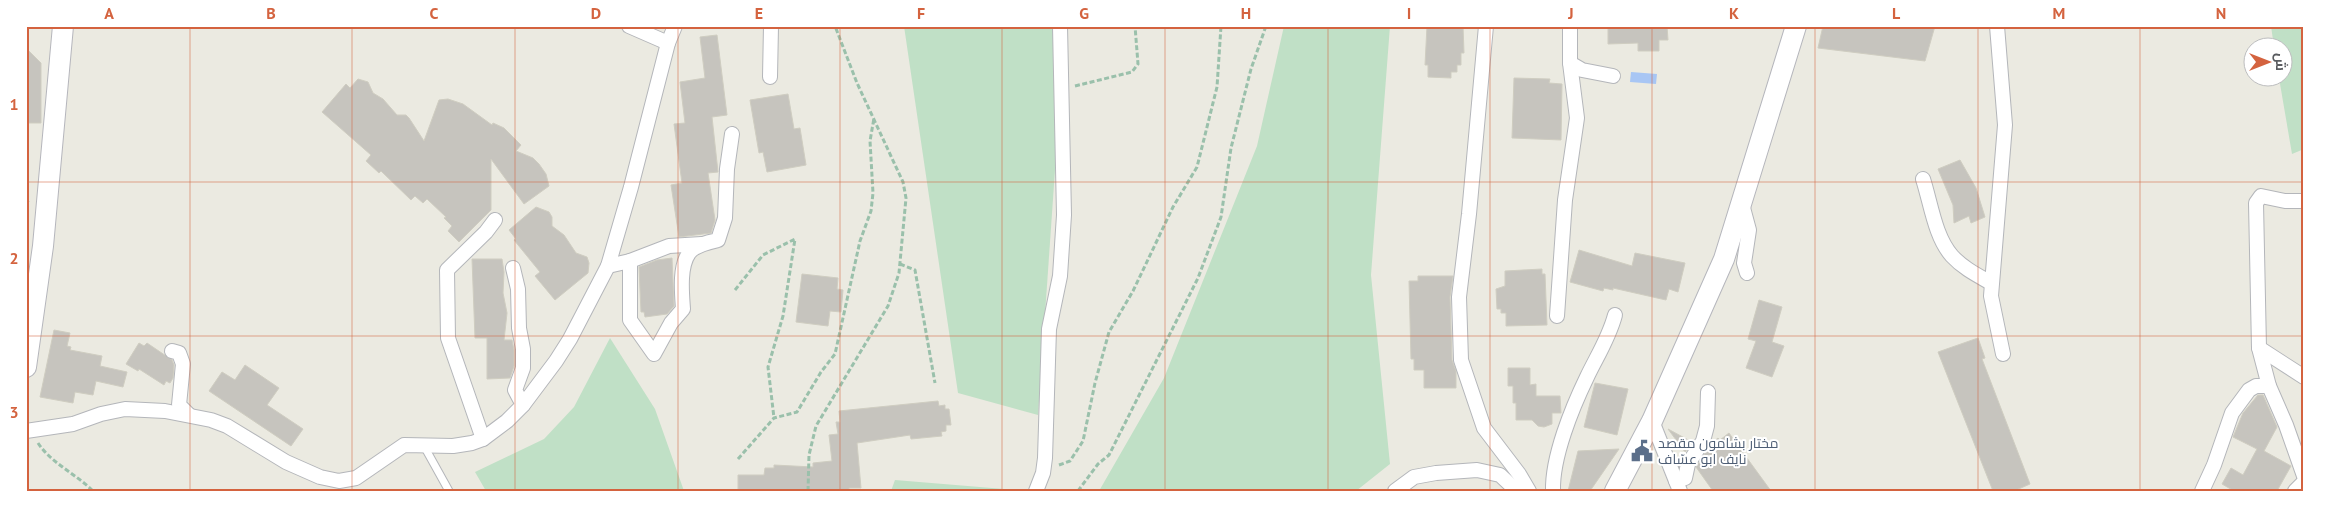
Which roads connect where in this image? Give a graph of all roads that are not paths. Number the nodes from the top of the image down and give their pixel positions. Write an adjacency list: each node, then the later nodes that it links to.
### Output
1 (63, 26): 30 (main road)
2 (629, 26): 10 (street)
3 (675, 26): 10 (street)
4 (771, 26): 13 (street)
5 (1060, 26): 44 (street)
6 (1486, 26): 47 (street)
7 (1570, 26): 11 (street)
8 (1796, 26): 17 (main road)
9 (1997, 26): 24 (street)
10 (668, 43): 21 (street)
11 (1570, 63): 12 (street); 26 (street)
12 (1613, 76)
13 (770, 78)
14 (732, 134): 19 (street)
15 (1923, 180): 24 (street)
16 (2304, 201): 27 (street)
17 (1742, 203): 23 (street); 36 (main road)
18 (495, 220): 38 (street)
19 (703, 244): 20 (street); 20 (street)
20 (630, 260): 21 (street)
21 (608, 266): 34 (street)
22 (513, 268): 34 (street)
23 (1747, 274)
24 (1991, 283): 29 (street)
25 (1616, 315): 48 (street)
26 (1557, 316)
27 (2259, 348): 31 (street); 32 (street)
28 (172, 350): 35 (street)
29 (2002, 354)
30 (26, 367)
31 (2304, 377)
32 (2269, 386): 40 (street); 50 (street)
33 (1708, 392): 42 (street)
34 (522, 406): 38 (street)
35 (189, 415): 37 (street); 39 (street)
36 (1652, 421): 42 (street); 49 (main road)
37 (27, 430)
38 (483, 439): 39 (street)
39 (424, 446): 43 (lane)
40 (2304, 476)
41 (2304, 482): 51 (street)
42 (1678, 486)
43 (449, 491)
44 (1036, 491)
45 (1395, 491): 46 (street)
46 (1516, 491)
47 (1529, 491)
48 (1553, 491)
49 (1615, 491)
50 (2202, 491)
51 (2295, 491)

